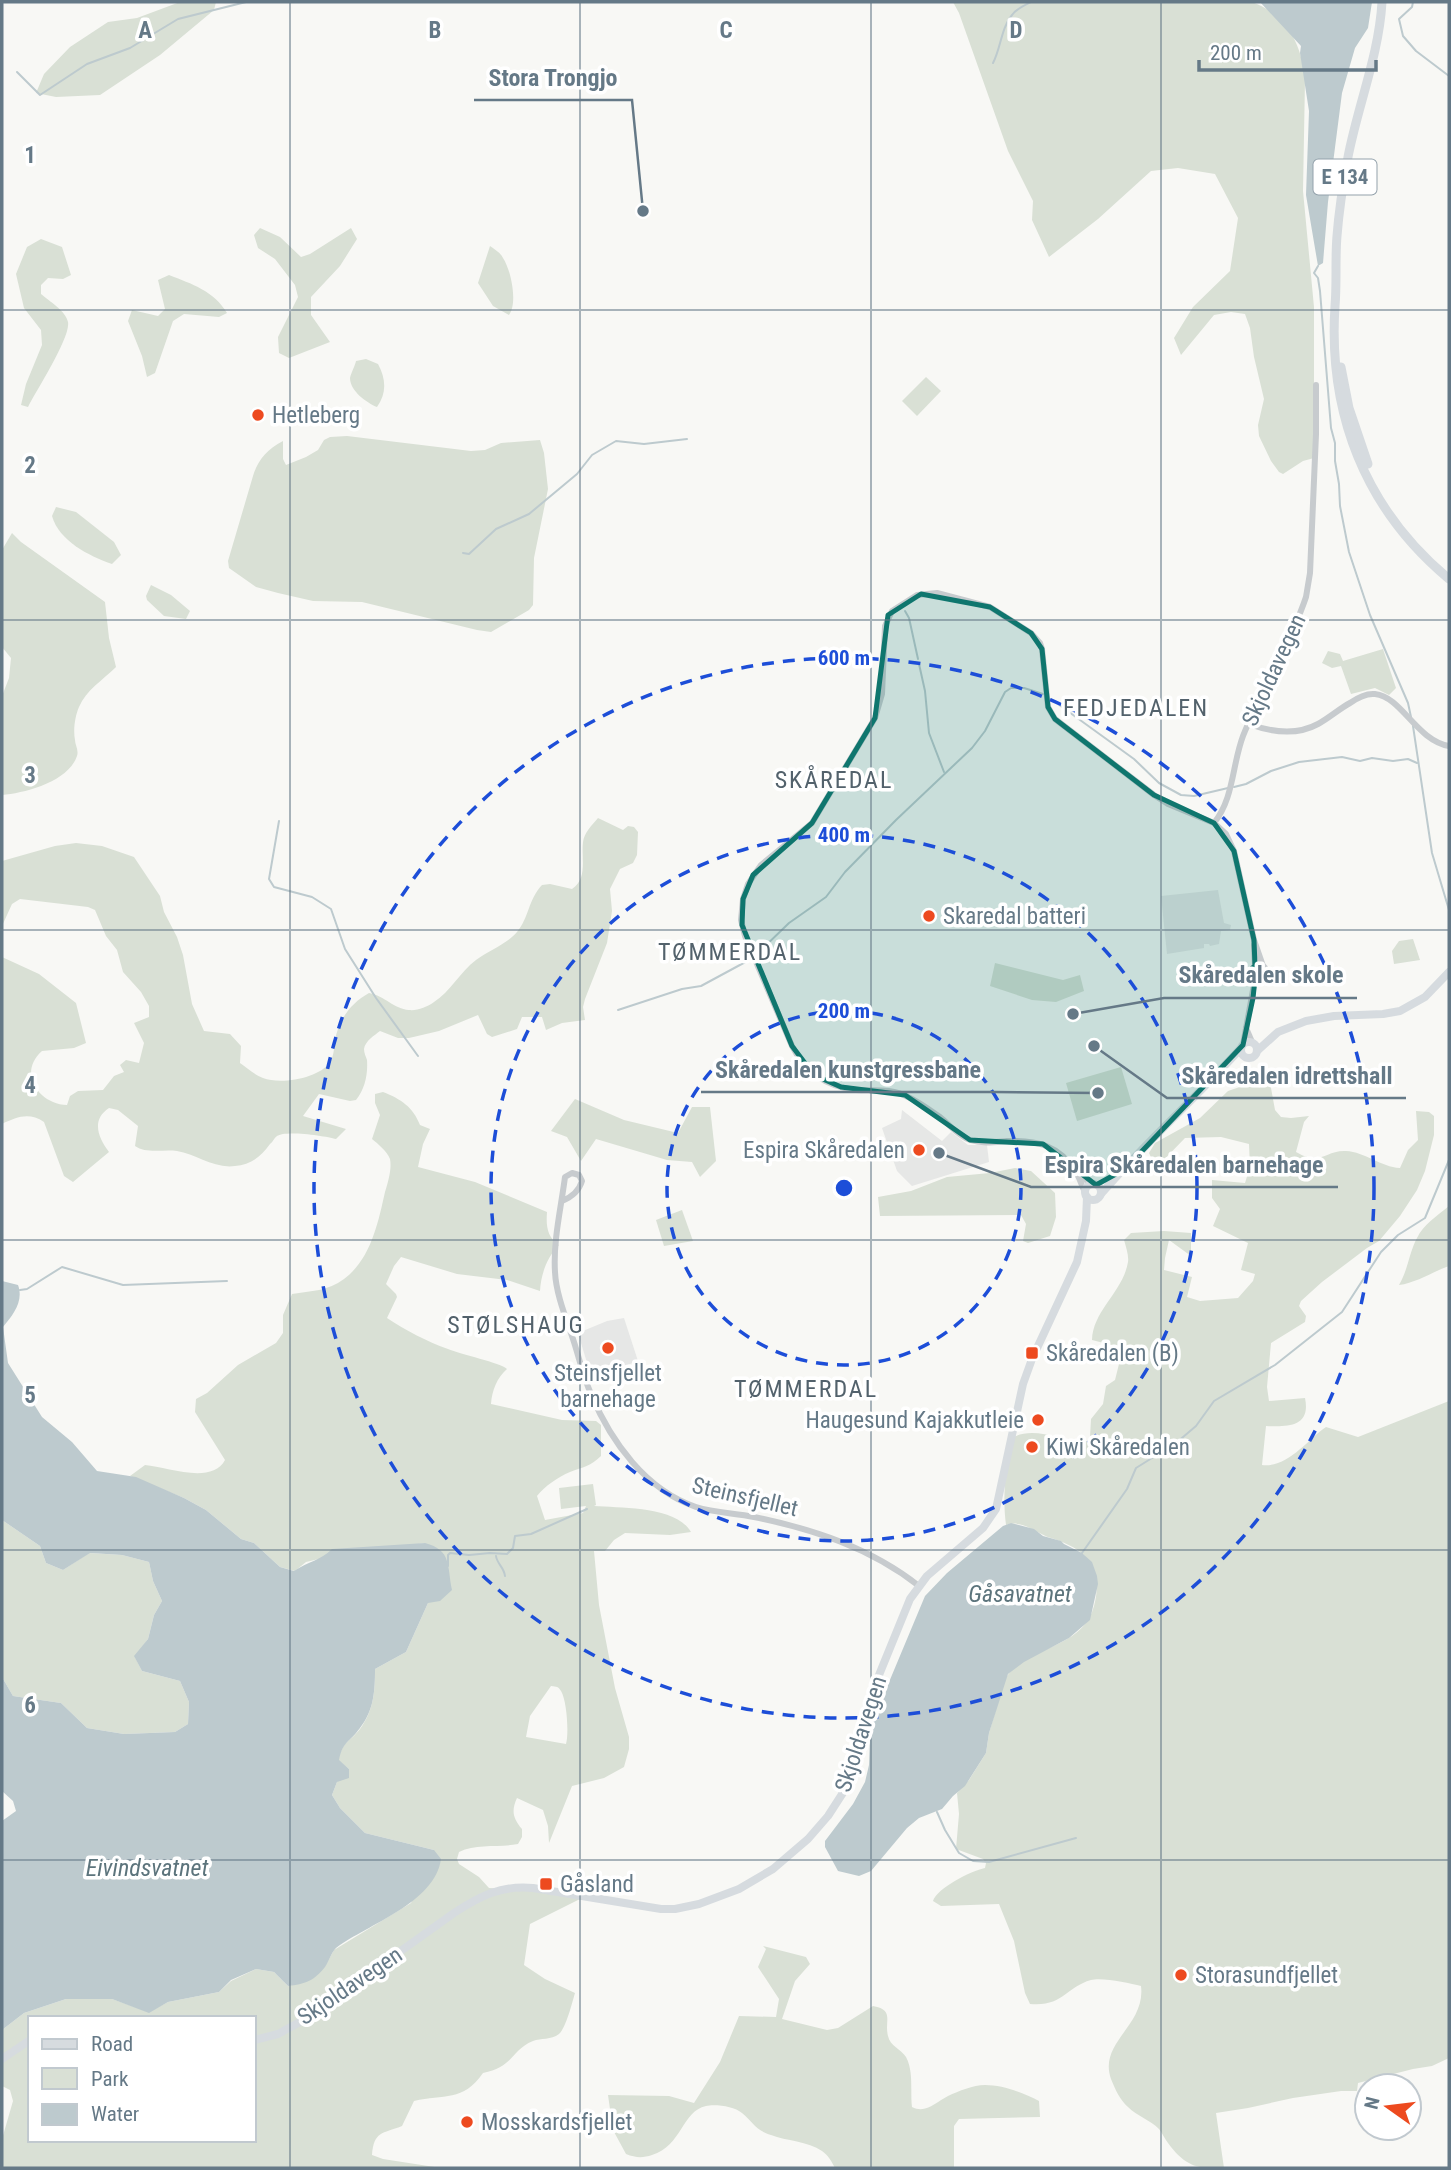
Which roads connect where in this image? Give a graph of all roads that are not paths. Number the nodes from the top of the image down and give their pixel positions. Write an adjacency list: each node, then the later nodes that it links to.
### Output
1 (1382, 2): 3 (highway, E 134)
2 (1316, 385): 4 (street, Skjoldavegen)
3 (1449, 579)
4 (1249, 724): 5 (street); 6 (street, Skjoldavegen)
5 (1449, 746)
6 (1214, 823): 7 (street); 14 (street)
7 (1254, 940): 8 (street); 9 (street)
8 (1255, 966): 9 (street); 11 (street)
9 (1264, 966): 11 (street)
10 (1449, 972): 12 (main road)
11 (1258, 979): 12 (street)
12 (1249, 1046): 13 (main road, Skjoldavegen); 13 (main road, Skjoldavegen)
13 (1228, 1064): 15 (main road, Skjoldavegen)
14 (1077, 1174): 16 (street); 17 (street)
15 (1116, 1176): 16 (main road, Skjoldavegen); 18 (main road, Skjoldavegen)
16 (1094, 1184): 17 (main road); 18 (main road)
17 (1086, 1194): 18 (main road); 20 (main road, Skjoldavegen)
18 (1099, 1197): 20 (main road, Skjoldavegen)
19 (562, 1201): 21 (street, Steinsfjellet)
20 (1086, 1221): 21 (main road, Skjoldavegen)
21 (919, 1586): 22 (main road, Skjoldavegen)
22 (256, 2039)
23 (28, 2041): 24 (main road)
24 (2, 2059)

